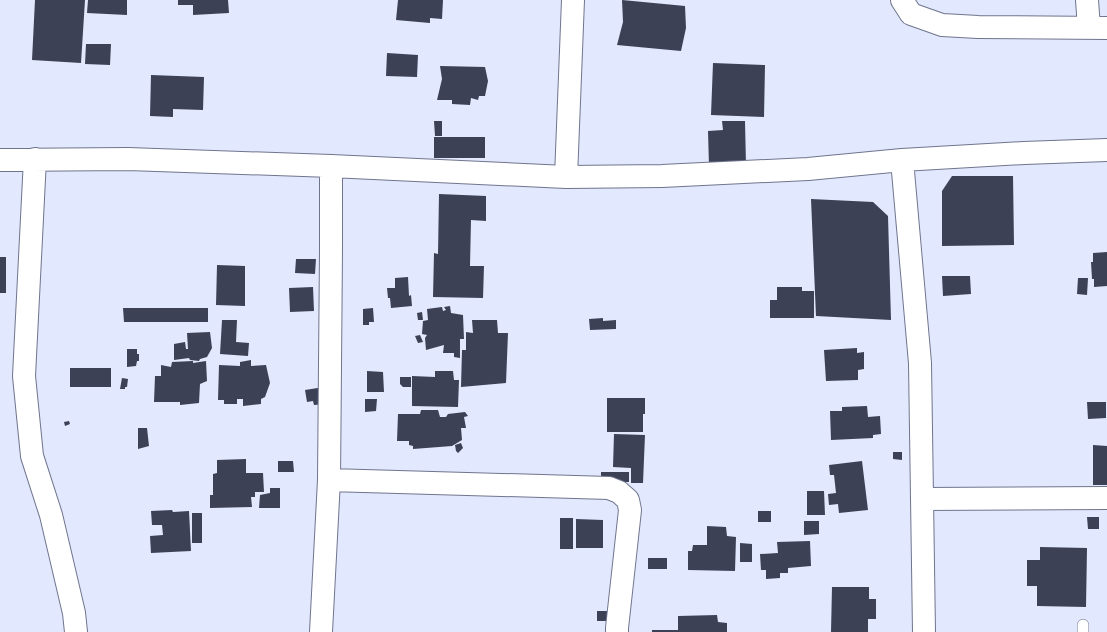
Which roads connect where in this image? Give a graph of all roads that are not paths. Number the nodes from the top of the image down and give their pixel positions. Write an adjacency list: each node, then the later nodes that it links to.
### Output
1 (573, 0): 10 (street)
2 (902, 0): 4 (street)
3 (1087, 0): 4 (street)
4 (1098, 28)
5 (1107, 150): 8 (street)
6 (35, 159): 7 (street); 9 (street); 14 (street)
7 (0, 160)
8 (902, 160): 10 (street); 12 (street)
9 (330, 166): 10 (street); 11 (street)
10 (566, 177)
11 (329, 480): 15 (street); 16 (street)
12 (922, 498): 13 (street); 17 (street)
13 (1107, 498)
14 (76, 632)
15 (321, 632)
16 (617, 632)
17 (924, 632)

